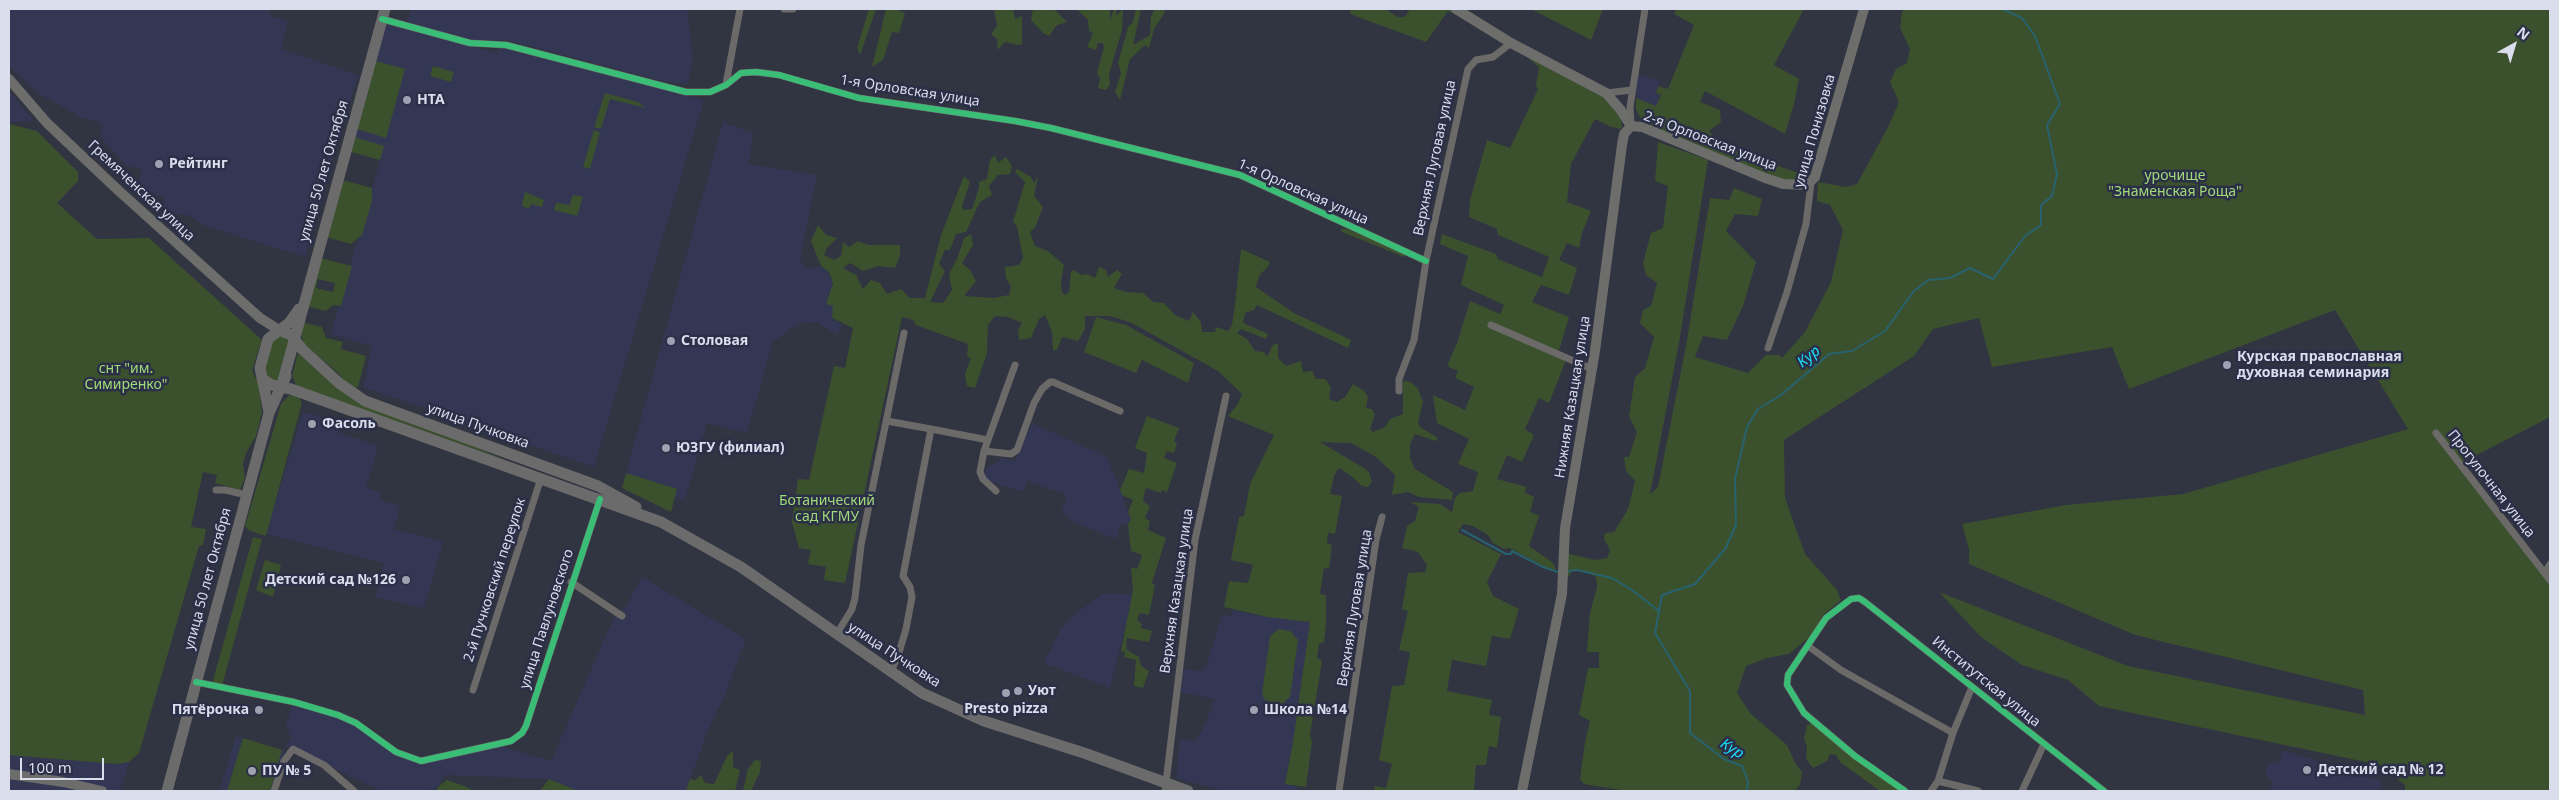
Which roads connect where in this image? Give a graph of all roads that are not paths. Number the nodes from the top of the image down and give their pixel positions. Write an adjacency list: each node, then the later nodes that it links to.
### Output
1 (740, 9): 10 (street)
2 (784, 9): 3 (street)
3 (793, 9)
4 (1456, 9): 8 (main road, 2-я Орловская улица)
5 (1645, 9): 11 (street, Нижняя Казацкая улица)
6 (1864, 9): 14 (main road, улица Понизовка)
7 (384, 14): 10 (street, 1-я Орловская улица); 16 (main road, улица 50 лет Октября)
8 (1511, 43): 12 (main road, 2-я Орловская улица); 15 (street, Верхняя Луговая улица)
9 (9, 79): 17 (main road, Гремяченская улица)
10 (726, 84): 15 (street, 1-я Орловская улица)
11 (1632, 90): 12 (street); 13 (street, Нижняя Казацкая улица)
12 (1606, 93): 13 (main road, 2-я Орловская улица)
13 (1631, 126): 14 (main road, 2-я Орловская улица); 25 (main road, Нижняя Казацкая улица)
14 (1812, 182): 23 (street, улица Понизовка)
15 (1426, 261): 28 (street, Верхняя Луговая улица)
16 (304, 297): 19 (main road); 22 (main road, улица 50 лет Октября)
17 (260, 318): 19 (main road, Гремяченская улица); 21 (main road)
18 (1491, 325): 25 (street)
19 (279, 330): 21 (main road); 22 (main road, улица Пучковка)
20 (904, 333): 32 (street)
21 (268, 339): 26 (main road)
22 (295, 342): 27 (main road, улица 50 лет Октября); 37 (main road, улица Пучковка)
23 (1768, 348)
24 (1016, 364): 35 (street)
25 (1592, 369): 67 (main road, Нижняя Казацкая улица)
26 (262, 379): 27 (main road, улица Пучковка); 31 (main road)
27 (280, 383): 31 (main road, улица 50 лет Октября); 38 (main road, улица Пучковка)
28 (1398, 391)
29 (1226, 396): 60 (street, Верхняя Казацкая улица)
30 (1120, 411): 36 (street)
31 (269, 413): 42 (main road, улица 50 лет Октября)
32 (887, 421): 33 (street); 50 (street)
33 (931, 429): 35 (street); 52 (street)
34 (2436, 433): 46 (street, Прогулочная улица)
35 (988, 440): 36 (street)
36 (984, 451): 41 (street)
37 (513, 455): 38 (main road); 43 (main road, улица Пучковка)
38 (509, 467): 39 (main road, улица Пучковка)
39 (541, 478): 43 (main road, улица Пучковка); 55 (street, 2-й Пучковский переулок)
40 (216, 490): 42 (street)
41 (996, 491)
42 (247, 495): 53 (main road, улица 50 лет Октября)
43 (605, 498): 48 (street, улица Павлуновского); 50 (main road, улица Пучковка)
44 (1382, 517): 66 (street, Верхняя Луговая улица)
45 (2550, 564): 46 (street)
46 (2545, 573): 47 (street, Прогулочная улица)
47 (2550, 580)
48 (571, 582): 49 (street); 53 (street, улица Павлуновского)
49 (622, 616)
50 (836, 635): 52 (main road, улица Пучковка)
51 (1808, 646): 54 (street, Институтская улица); 56 (street); 68 (street)
52 (890, 673): 60 (main road, улица Пучковка)
53 (196, 682): 62 (main road, улица 50 лет Октября)
54 (1972, 687): 56 (street); 57 (street, Институтская улица)
55 (473, 690)
56 (1953, 733): 59 (street)
57 (2044, 744): 71 (street); 72 (street, Институтская улица)
58 (9, 774): 61 (main road)
59 (1938, 781): 69 (street); 70 (street)
60 (1166, 788): 65 (main road, улица Пучковка)
61 (102, 791)
62 (167, 791)
63 (274, 791): 64 (street)
64 (354, 791)
65 (1188, 791)
66 (1339, 791)
67 (1522, 791)
68 (1905, 791)
69 (1931, 791)
70 (1978, 791)
71 (2022, 791)
72 (2104, 791)

